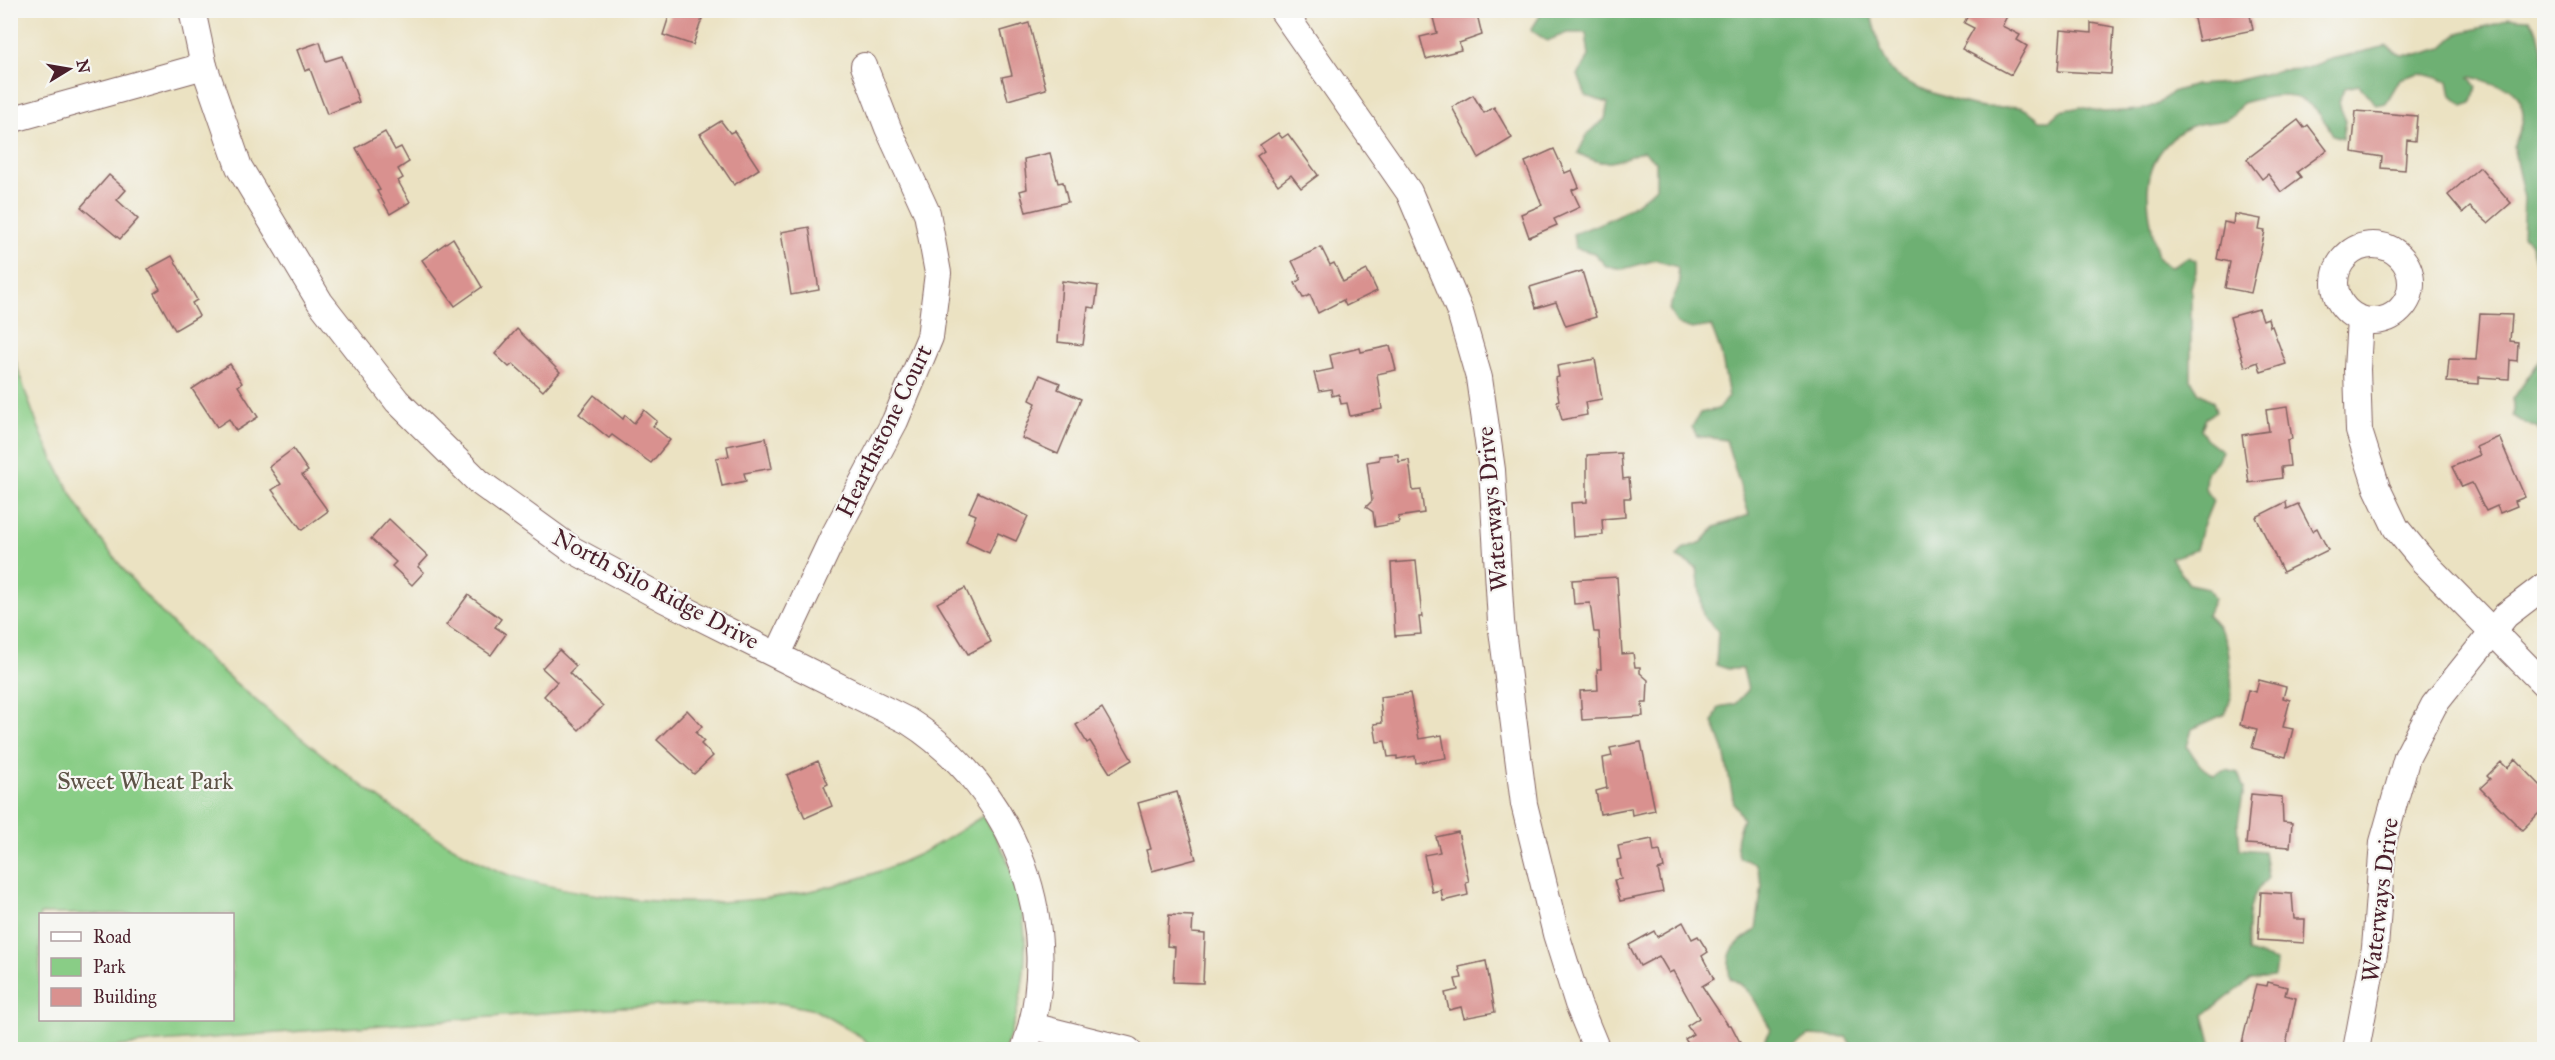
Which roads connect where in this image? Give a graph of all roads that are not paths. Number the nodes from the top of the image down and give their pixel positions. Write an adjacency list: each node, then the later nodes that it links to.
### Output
1 (192, 10): 3 (street, North Silo Ridge Drive)
2 (1282, 10): 13 (street, Waterways Drive)
3 (204, 66): 5 (street); 9 (street, North Silo Ridge Drive)
4 (864, 66): 9 (street, Hearthstone Court)
5 (10, 120)
6 (2360, 319): 8 (street)
7 (2544, 586): 8 (street, Waterways Drive)
8 (2492, 632): 10 (street); 14 (street, Waterways Drive)
9 (778, 654): 11 (street, North Silo Ridge Drive)
10 (2544, 684)
11 (1028, 1038): 12 (street)
12 (1128, 1050)
13 (1597, 1050)
14 (2356, 1050)

